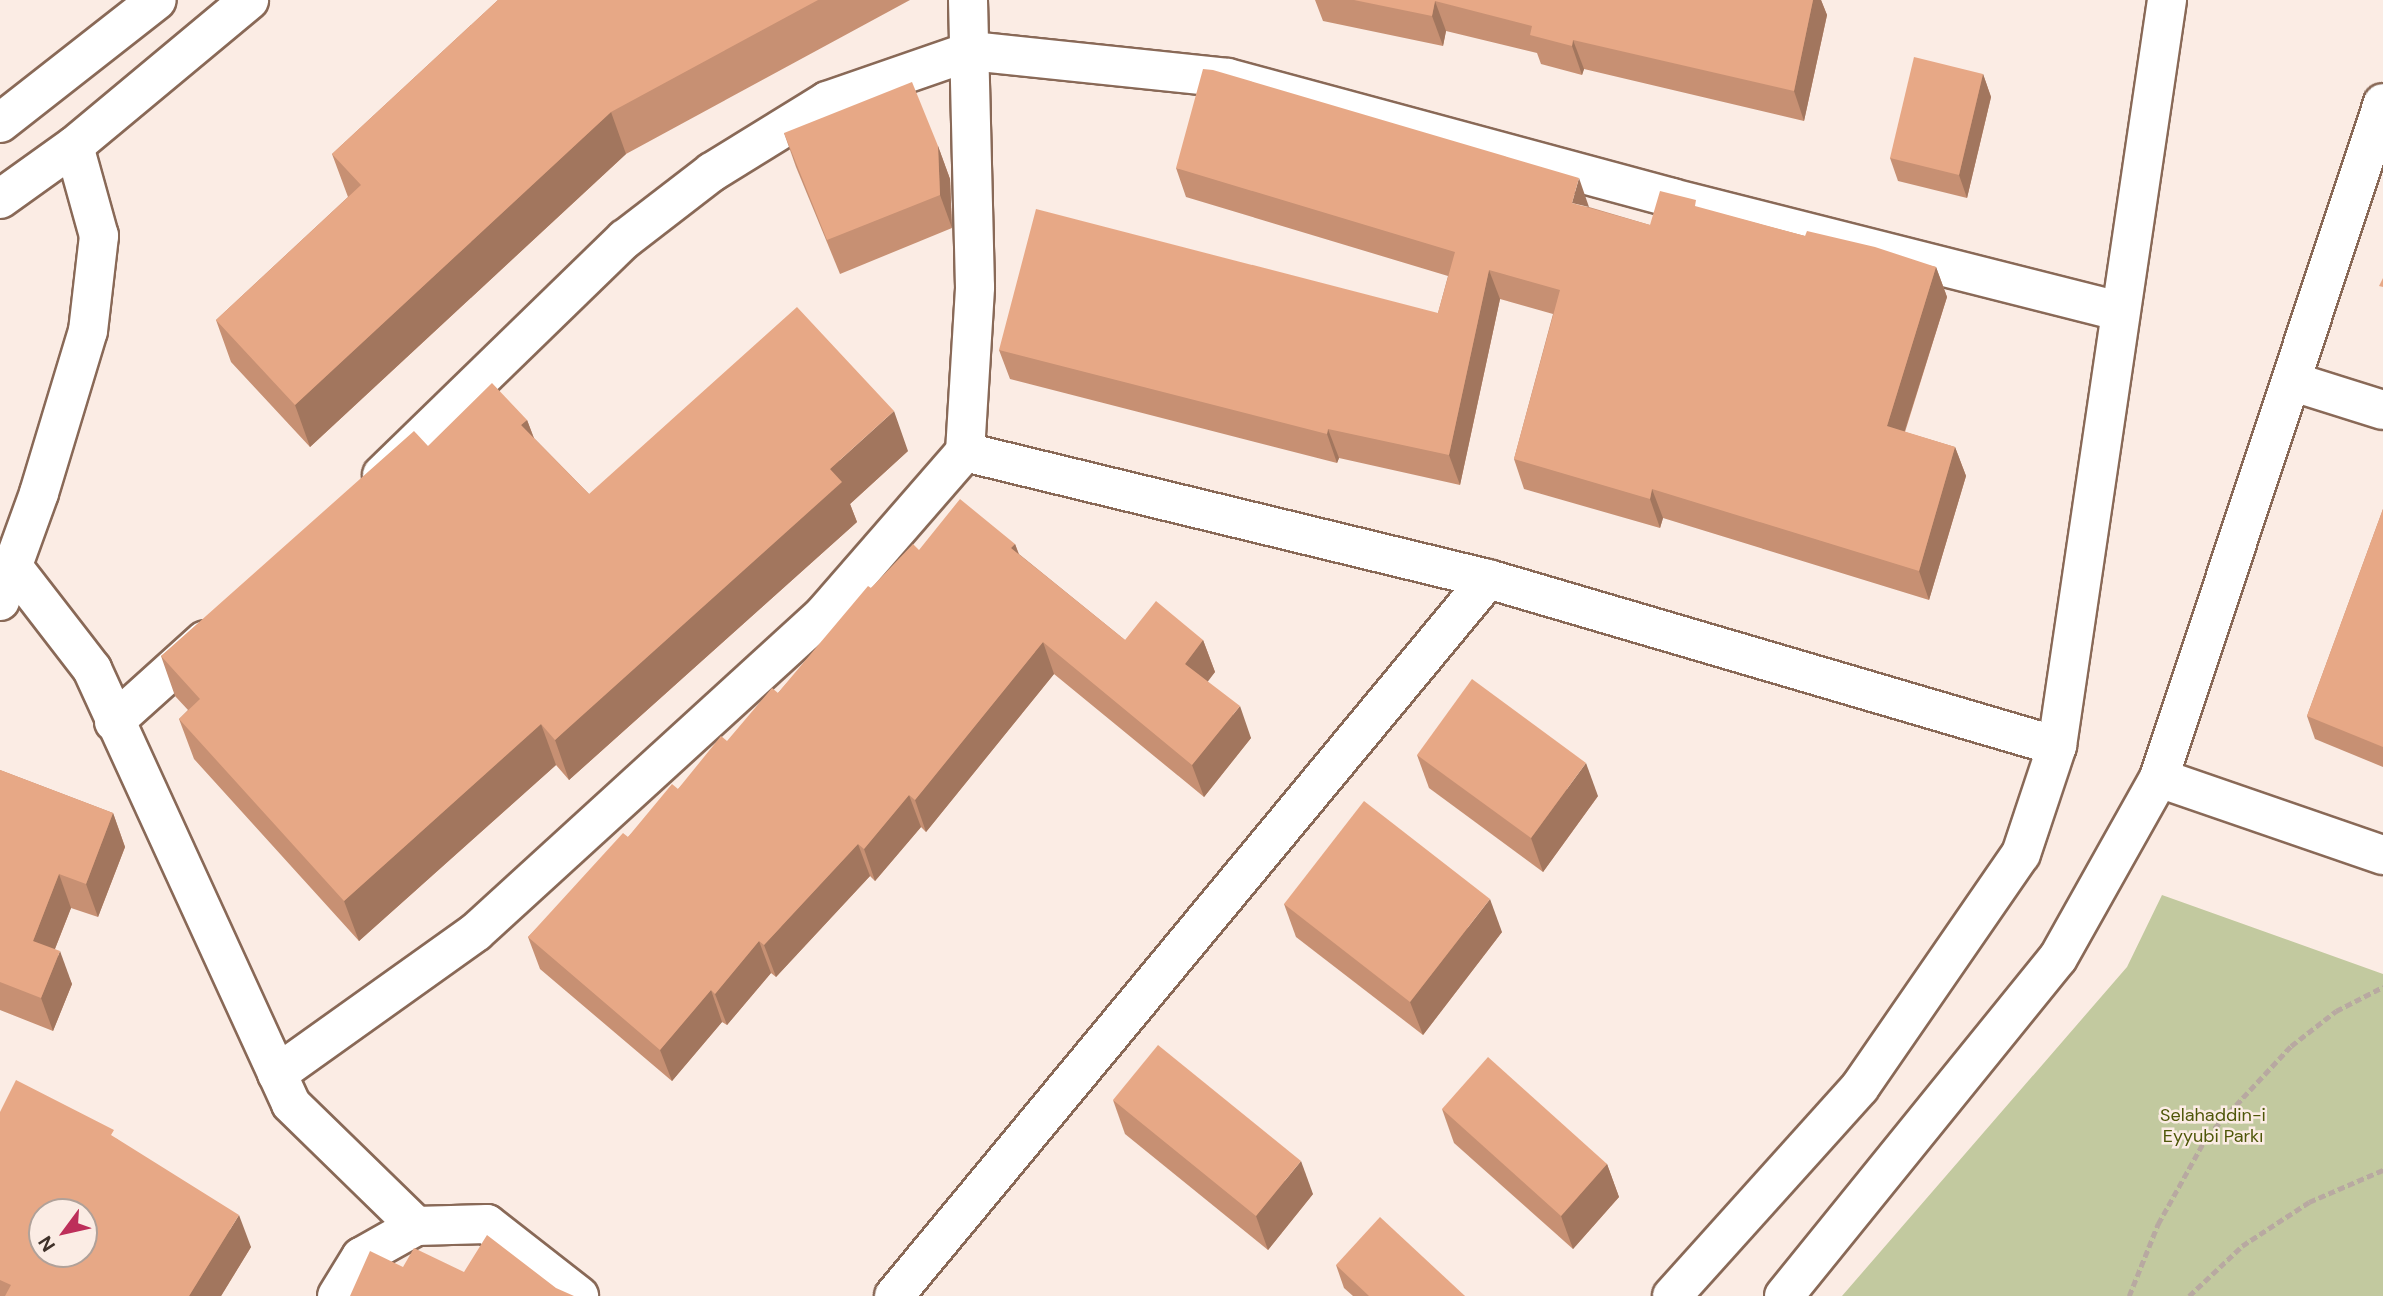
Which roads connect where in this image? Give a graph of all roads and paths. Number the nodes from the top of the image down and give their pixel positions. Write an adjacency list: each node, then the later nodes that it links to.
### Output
1 (156, 0): 7 (street)
2 (249, 0): 8 (street)
3 (968, 0): 5 (street)
4 (2167, 0): 10 (street)
5 (971, 51): 10 (street); 13 (street); 14 (street)
6 (2383, 103): 11 (street)
7 (0, 123)
8 (74, 146): 9 (street); 16 (street)
9 (0, 199)
10 (2119, 311): 19 (street)
11 (2294, 382): 12 (street); 20 (street)
12 (2383, 410)
13 (965, 452): 15 (street); 23 (street)
14 (357, 500)
15 (1488, 579): 19 (street); 28 (street)
16 (7, 584): 18 (street)
17 (236, 612): 18 (street)
18 (114, 722): 23 (street)
19 (2057, 746): 29 (street)
20 (2159, 778): 21 (street); 30 (street)
21 (2383, 855)
22 (2383, 987): 31 (path)
23 (277, 1074): 25 (street)
24 (2383, 1170): 32 (path)
25 (416, 1226): 26 (street); 27 (street)
26 (337, 1296)
27 (579, 1296)
28 (894, 1296)
29 (1672, 1296)
30 (1784, 1296)
31 (2129, 1296)
32 (2189, 1296)

